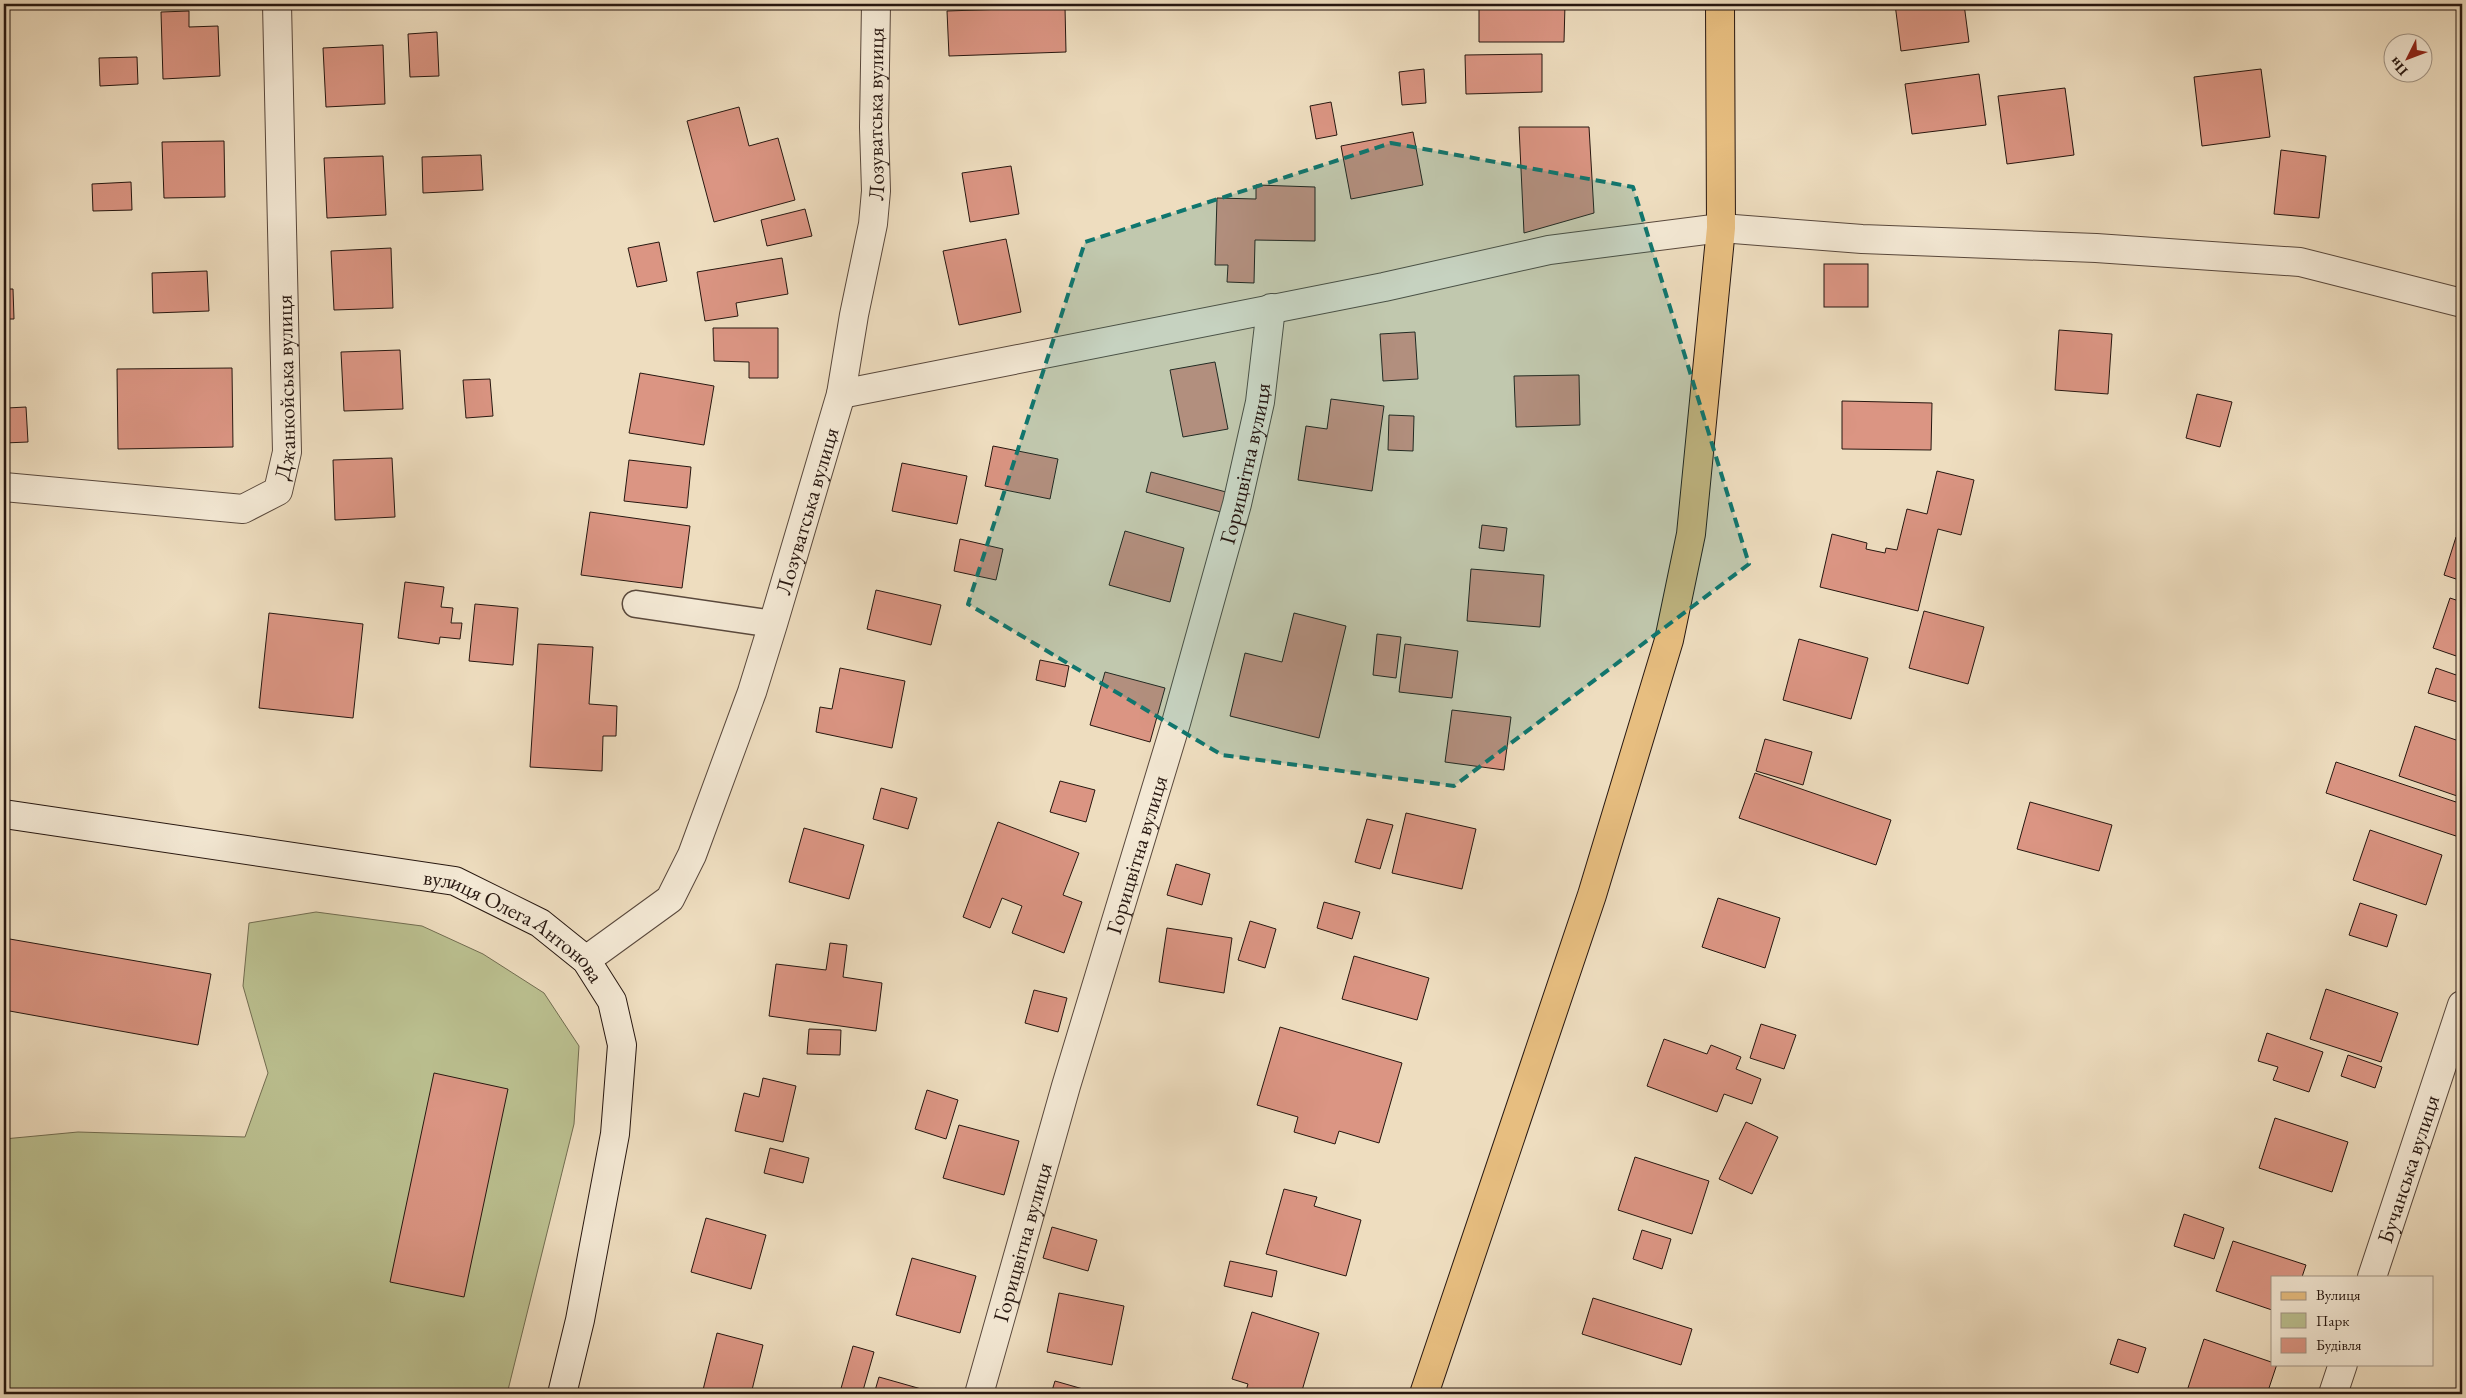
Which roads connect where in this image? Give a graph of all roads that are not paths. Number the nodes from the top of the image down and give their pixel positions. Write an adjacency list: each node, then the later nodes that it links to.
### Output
1 (277, 4): 8 (street, Джанкойська вулиця)
2 (876, 4): 7 (street, Лозуватська вулиця)
3 (1720, 4): 4 (main road)
4 (1721, 228): 5 (street); 6 (street); 18 (main road)
5 (2462, 303)
6 (1271, 308): 7 (street); 17 (street, Горицвітна вулиця)
7 (841, 394): 10 (street, Лозуватська вулиця)
8 (4, 487)
9 (636, 604): 10 (lane)
10 (773, 624): 12 (street, Лозуватська вулиця)
11 (4, 814): 12 (street, вулиця Олега Антонова)
12 (586, 960): 16 (street, вулиця Олега Антонова)
13 (2462, 1005): 14 (street, Бучанська вулиця)
14 (2372, 1276)
15 (2342, 1366): 19 (street)
16 (562, 1394)
17 (979, 1394)
18 (1424, 1394)
19 (2333, 1394)

